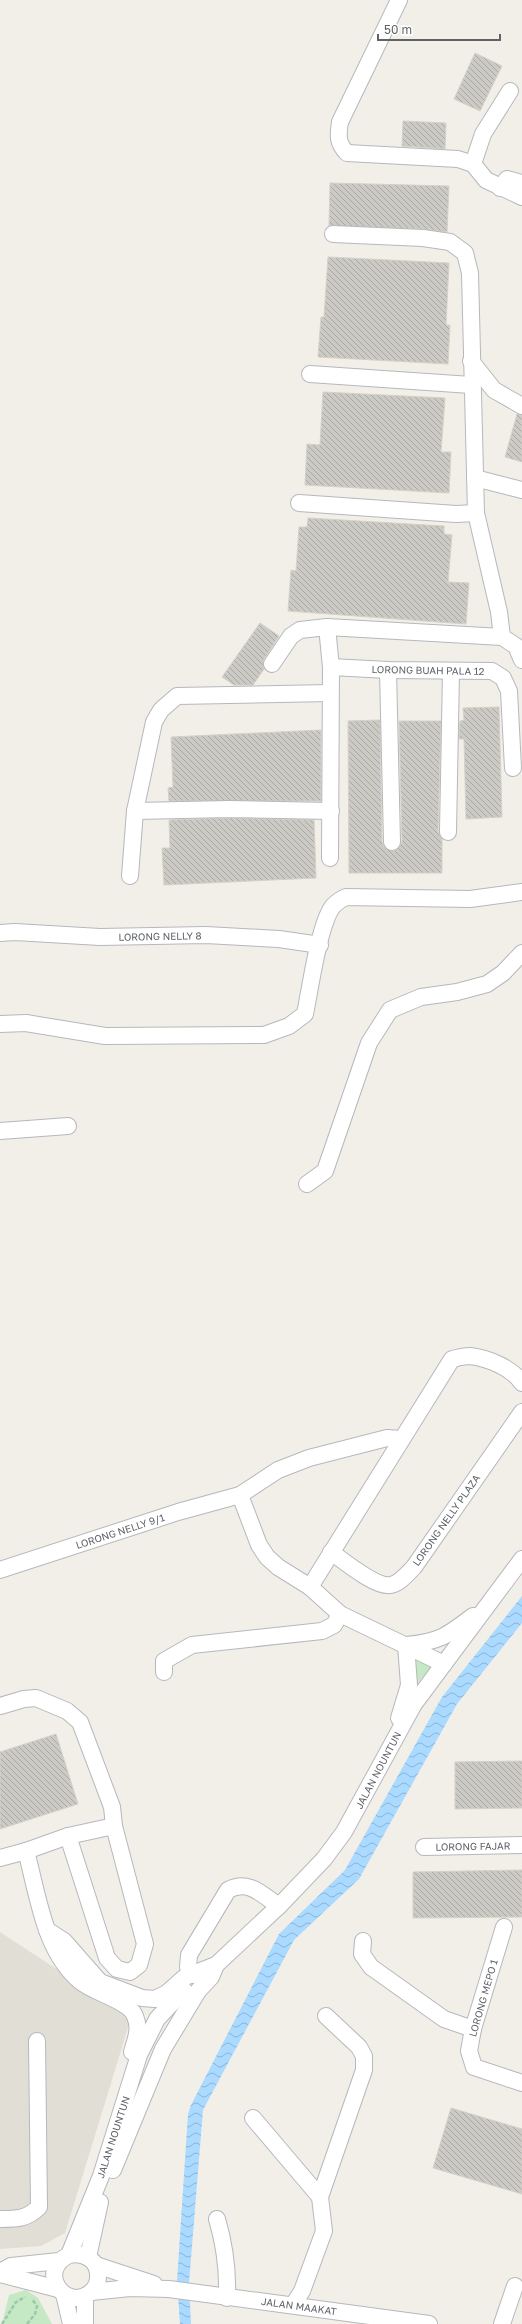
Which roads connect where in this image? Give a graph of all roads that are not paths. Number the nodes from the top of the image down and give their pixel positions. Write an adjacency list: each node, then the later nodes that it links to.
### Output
1 (400, 0): 3 (street)
2 (510, 91): 3 (street)
3 (473, 164): 5 (street)
4 (522, 182): 5 (street)
5 (500, 188): 6 (street)
6 (522, 197)
7 (333, 234): 8 (street)
8 (471, 361): 10 (street); 11 (street)
9 (310, 374): 10 (street)
10 (471, 385): 12 (street)
11 (522, 406)
12 (475, 478): 13 (street); 15 (street)
13 (522, 490)
14 (299, 503): 15 (street)
15 (476, 513): 17 (street)
16 (327, 627): 17 (street); 19 (street); 20 (street)
17 (502, 637): 18 (street)
18 (522, 660)
19 (272, 664)
20 (332, 667): 21 (street, LORONG BUAH PALA 12); 23 (street)
21 (388, 670): 22 (street, LORONG BUAH PALA 12); 28 (street)
22 (451, 671): 24 (street, LORONG BUAH PALA 12); 27 (street)
23 (330, 693): 25 (street); 26 (street)
24 (513, 768)
25 (135, 811): 26 (street); 30 (street)
26 (330, 811): 29 (street)
27 (448, 832)
28 (392, 842)
29 (330, 858)
30 (130, 876)
31 (522, 892): 33 (street)
32 (0, 933): 33 (street, LORONG NELLY 8)
33 (320, 945): 35 (street)
34 (522, 953): 38 (street)
35 (0, 1024)
36 (68, 1126): 37 (street)
37 (0, 1131)
38 (307, 1184)
39 (522, 1383): 41 (street)
40 (522, 1412): 43 (street, LORONG NELLY PLAZA)
41 (401, 1439): 42 (street, LORONG NELLY 9/1); 43 (street)
42 (240, 1495): 45 (street, LORONG NELLY 9/1); 46 (street)
43 (331, 1552): 46 (street)
44 (522, 1559): 47 (street, JALAN NOUNTUN)
45 (0, 1570)
46 (310, 1587): 48 (street)
47 (488, 1605): 49 (street); 50 (street, JALAN NOUNTUN)
48 (340, 1614): 49 (street); 51 (street)
49 (406, 1645): 50 (street); 53 (street)
50 (444, 1664): 53 (street, JALAN NOUNTUN)
51 (164, 1672)
52 (0, 1706): 54 (street)
53 (392, 1741): 60 (street, JALAN NOUNTUN)
54 (114, 1826): 55 (street); 55 (street)
55 (68, 1836): 58 (street)
56 (522, 1845): 57 (street, LORONG FAJAR)
57 (424, 1847)
58 (26, 1851): 59 (street); 62 (street)
59 (0, 1858)
60 (279, 1906): 64 (street, JALAN NOUNTUN); 65 (street)
61 (504, 1927): 69 (street, LORONG MEPO 1)
62 (47, 1930): 66 (street); 73 (street)
63 (363, 1941): 69 (street)
64 (216, 1965): 65 (street, JALAN NOUNTUN); 72 (street, JALAN NOUNTUN)
65 (193, 1975): 66 (street); 68 (street, JALAN NOUNTUN)
66 (142, 1998): 68 (street)
67 (326, 2016): 75 (street)
68 (157, 2018): 72 (street, JALAN NOUNTUN); 73 (street, JALAN NOUNTUN)
69 (473, 2029): 71 (street, LORONG MEPO 1)
70 (38, 2041): 76 (street)
71 (522, 2083)
72 (143, 2094): 79 (street, JALAN NOUNTUN)
73 (121, 2113): 78 (street, JALAN NOUNTUN)
74 (253, 2118): 75 (street)
75 (320, 2197): 86 (street)
76 (0, 2219)
77 (216, 2219): 85 (street)
78 (64, 2258): 79 (street); 80 (street); 83 (street, JALAN NOUNTUN)
79 (92, 2261): 82 (street, JALAN MAAKAT); 84 (street, JALAN NOUNTUN)
80 (0, 2273): 83 (street)
81 (515, 2286): 90 (street)
82 (169, 2289): 84 (street, JALAN MAAKAT); 85 (street, JALAN MAAKAT)
83 (61, 2291): 84 (street); 87 (street, JALAN NOUNTUN)
84 (88, 2294): 88 (street, JALAN NOUNTUN)
85 (227, 2298): 86 (street, JALAN MAAKAT)
86 (293, 2305): 89 (street, JALAN MAAKAT)
87 (70, 2324)
88 (85, 2324)
89 (429, 2324)
90 (502, 2324)

